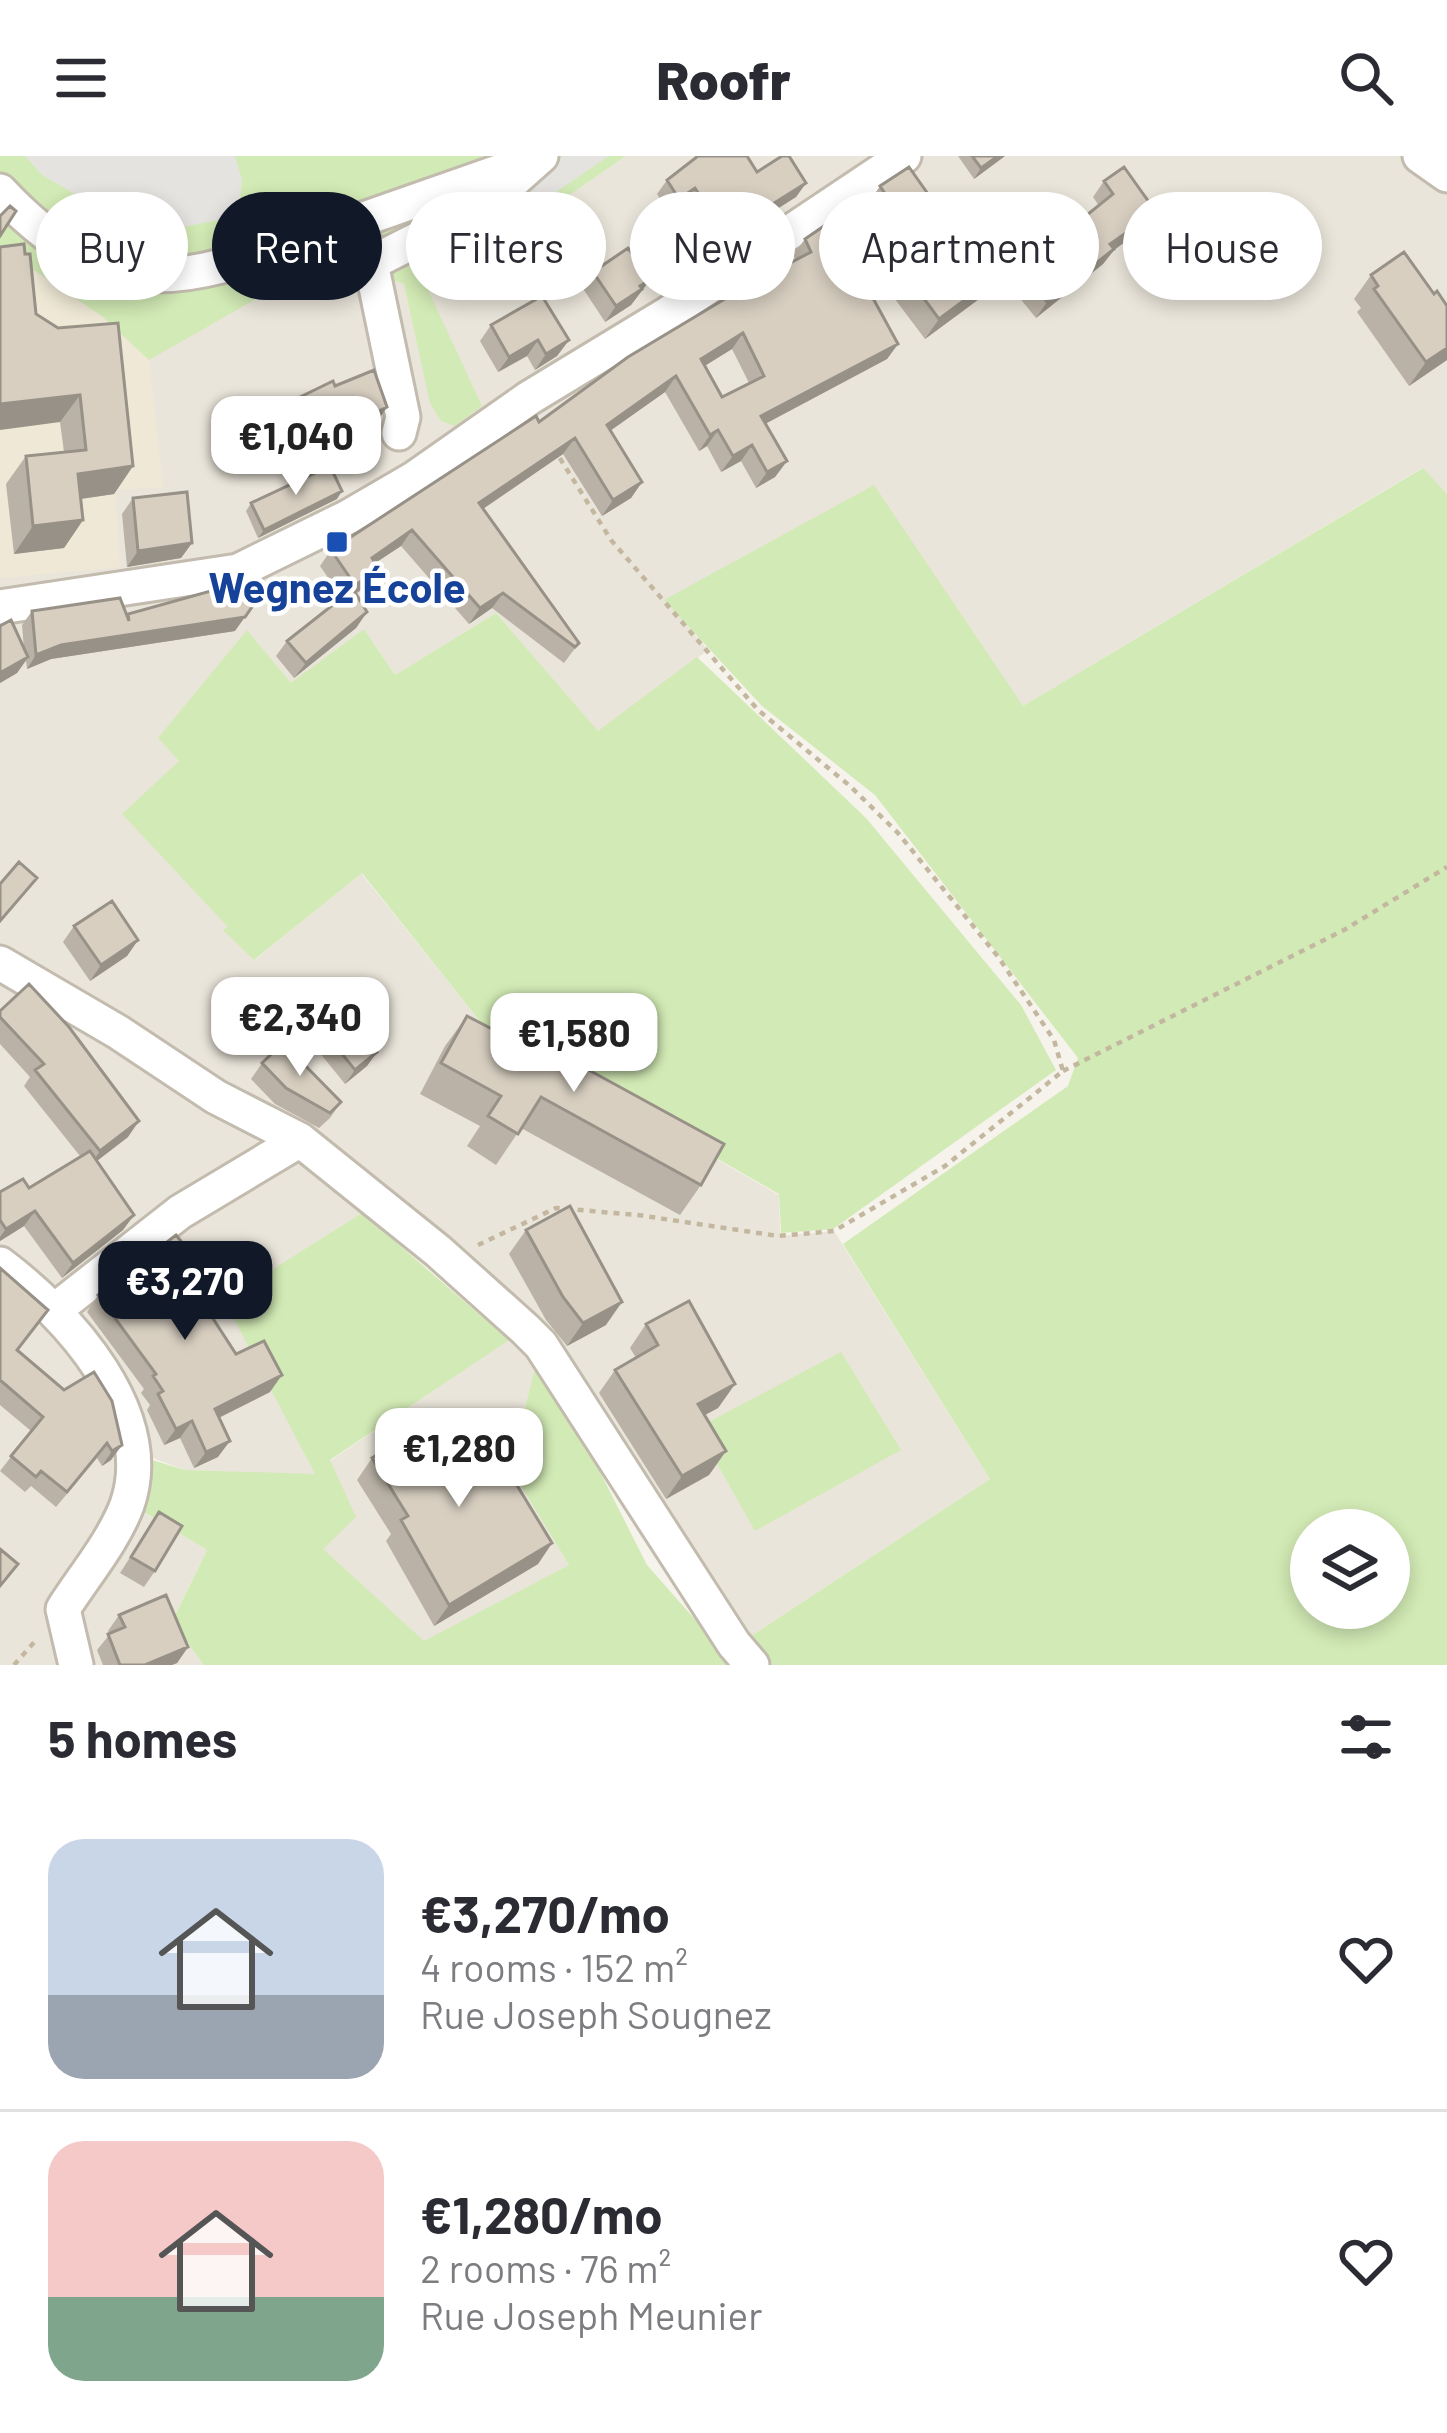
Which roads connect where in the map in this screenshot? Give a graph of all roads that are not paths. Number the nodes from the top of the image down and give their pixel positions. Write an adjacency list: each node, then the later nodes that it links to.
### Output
1 (904, 156): 9 (street)
2 (1420, 156): 4 (street)
3 (537, 158): 6 (street)
4 (1447, 175)
5 (0, 191): 7 (street)
6 (382, 240)
7 (212, 269)
8 (377, 300): 9 (street)
9 (415, 478): 10 (street)
10 (0, 607)
11 (0, 963): 12 (street)
12 (300, 1140): 14 (street); 16 (street)
13 (0, 1264): 14 (street)
14 (55, 1310): 15 (street)
15 (76, 1665)
16 (752, 1665)

